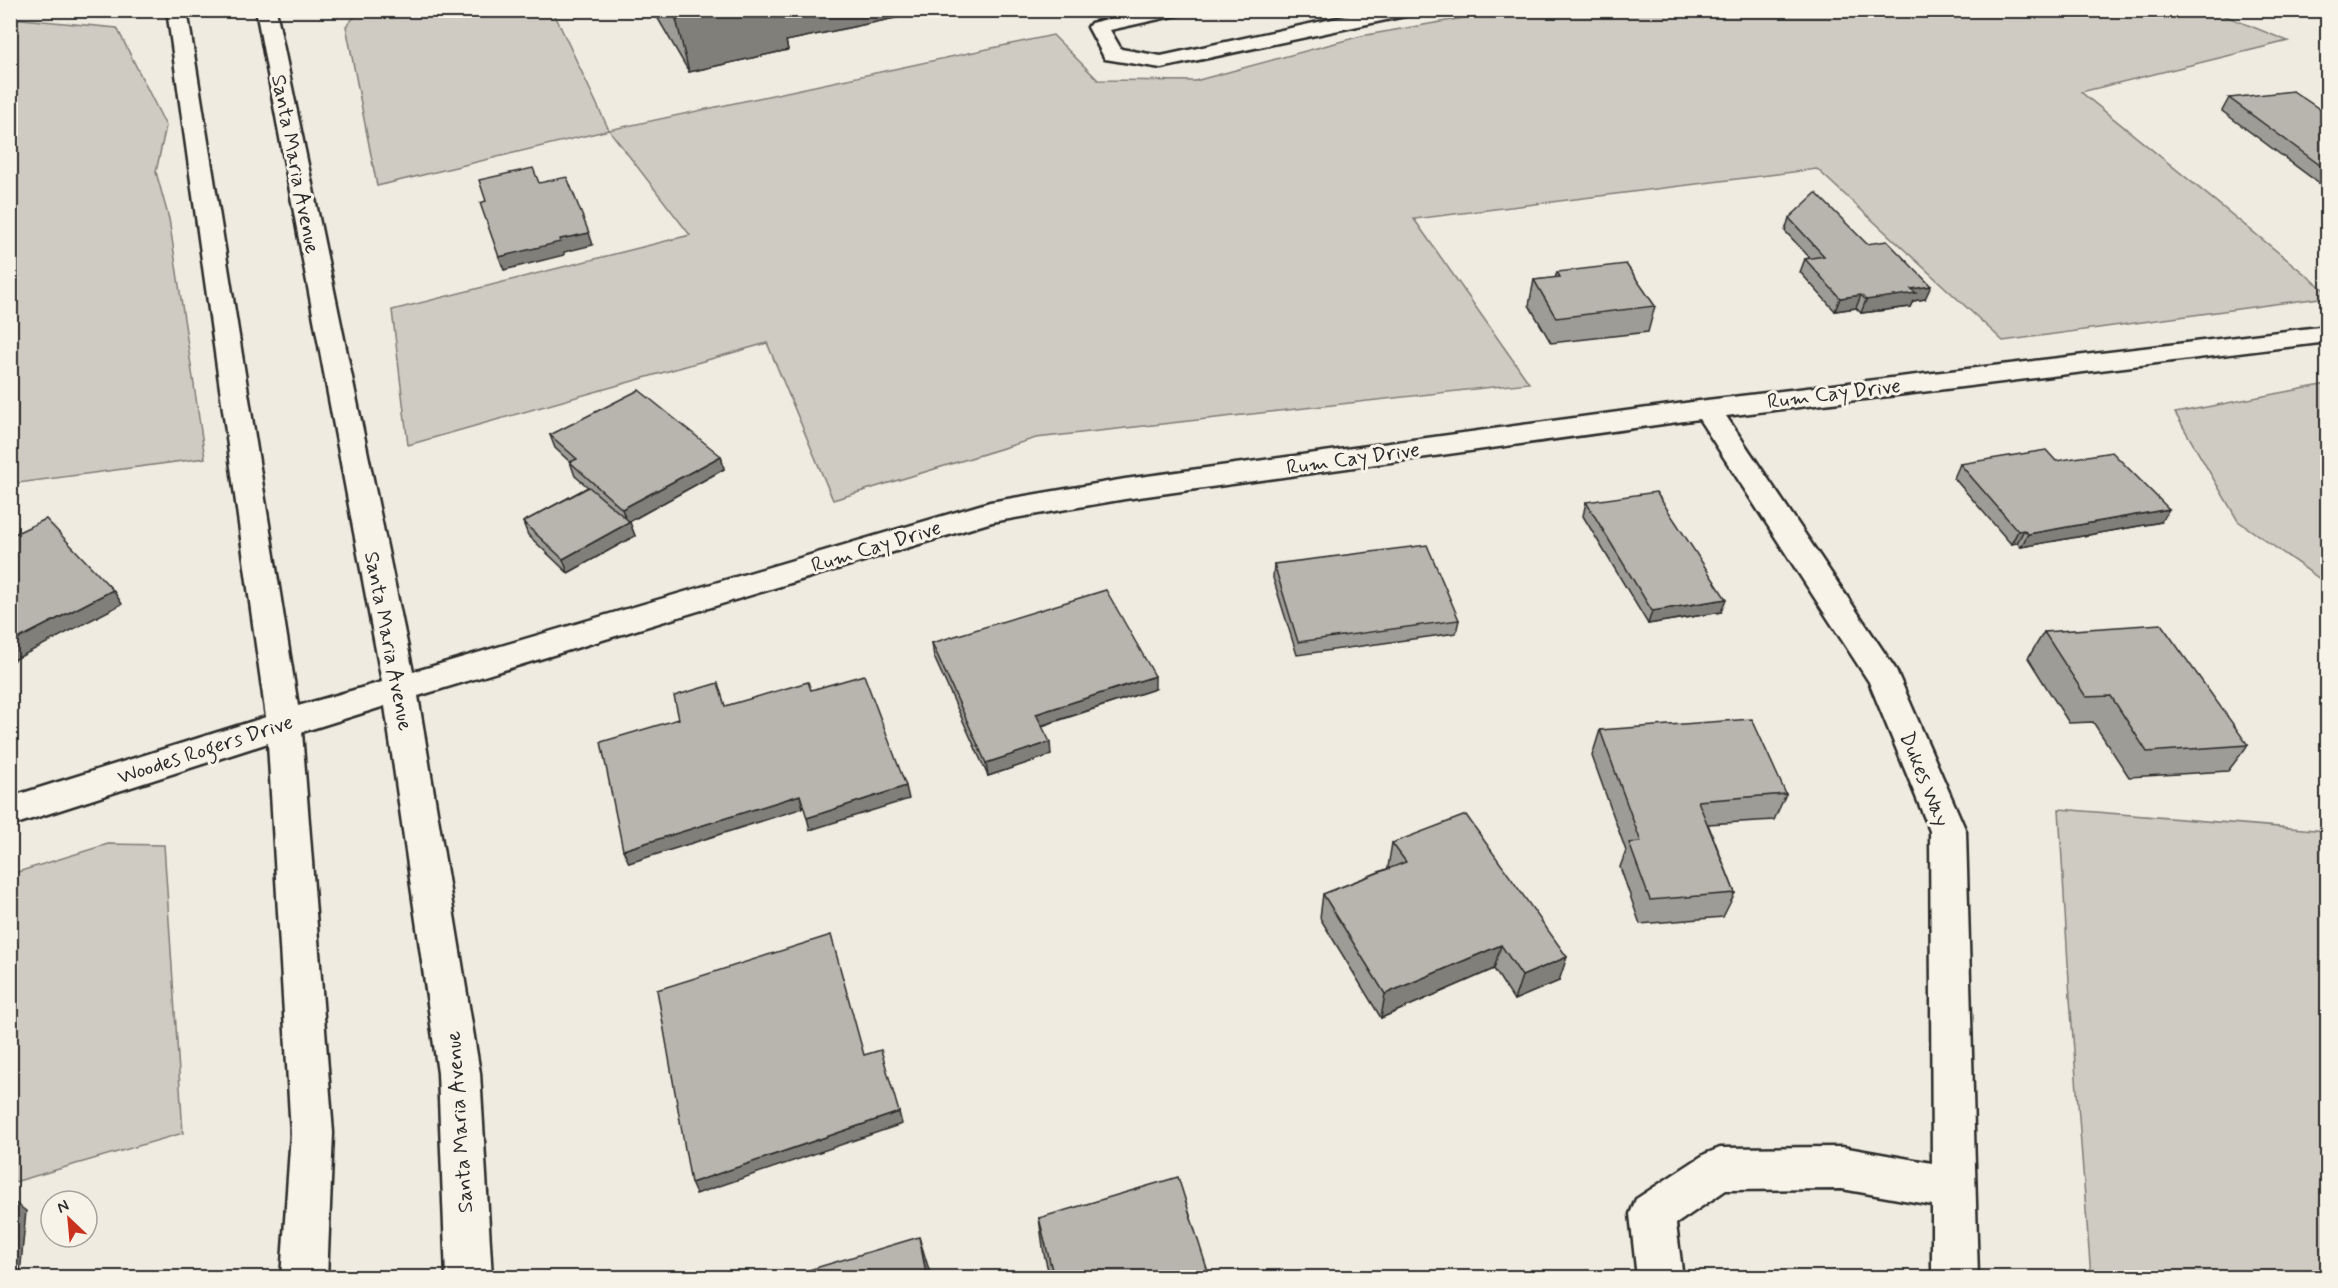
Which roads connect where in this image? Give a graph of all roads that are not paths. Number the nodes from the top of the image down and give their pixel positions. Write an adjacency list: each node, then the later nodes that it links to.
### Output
1 (177, 10): 8 (street)
2 (266, 10): 7 (street, Santa Maria Avenue)
3 (1175, 10): 4 (street)
4 (1405, 10)
5 (2328, 334): 6 (street, Rum Cay Drive)
6 (1707, 409): 7 (street, Rum Cay Drive); 10 (street, Dukes Way)
7 (400, 690): 8 (street, Woodes Rogers Drive); 12 (street, Santa Maria Avenue)
8 (284, 723): 9 (street, Woodes Rogers Drive); 11 (street)
9 (10, 812)
10 (1953, 1188): 13 (street); 14 (street, Dukes Way)
11 (304, 1278)
12 (470, 1278)
13 (1660, 1278)
14 (1954, 1278)

